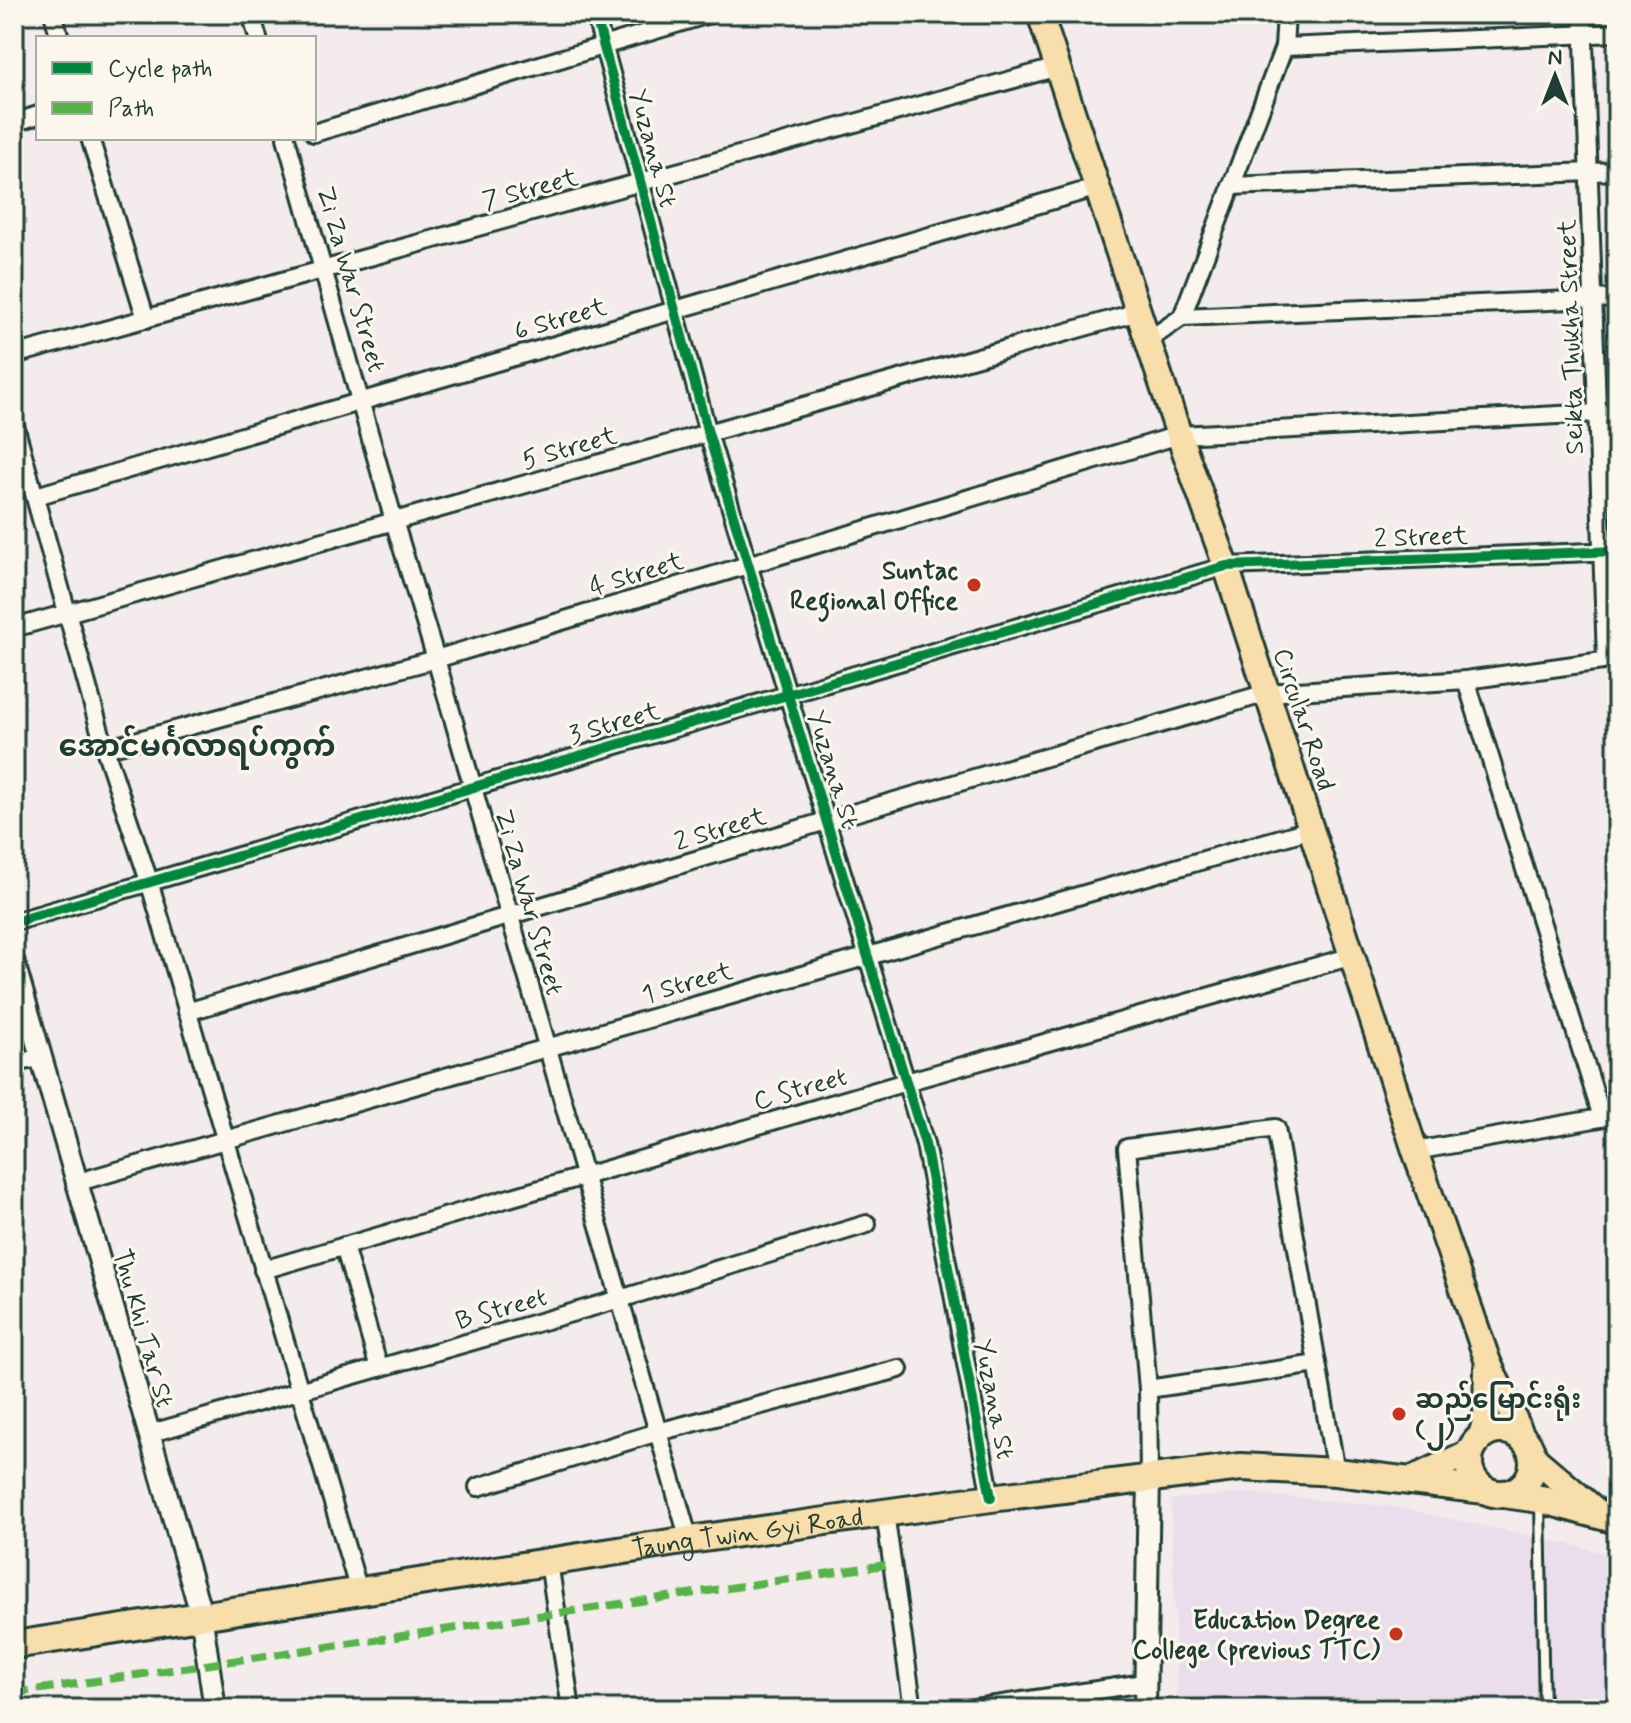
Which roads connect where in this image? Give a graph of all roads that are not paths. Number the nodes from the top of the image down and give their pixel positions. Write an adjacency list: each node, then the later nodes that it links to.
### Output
1 (53, 14): 10 (street)
2 (595, 14): 12 (street, Yuzana St)
3 (709, 14): 12 (street)
4 (1040, 14): 14 (main road, Circular Road)
5 (1286, 14): 13 (street)
6 (1583, 14): 9 (street, Seikta Thukha Street)
7 (257, 15): 11 (street)
8 (1617, 33): 9 (street)
9 (1583, 34): 13 (street); 21 (street, Seikta Thukha Street)
10 (59, 36)
11 (258, 36)
12 (604, 47): 17 (street); 22 (street, Yuzana St)
13 (1284, 47): 23 (street)
14 (1058, 67): 22 (street, 7 Street); 24 (main road, Circular Road)
15 (36, 116): 16 (street)
16 (14, 123)
17 (316, 132)
18 (91, 140): 31 (street)
19 (291, 140): 25 (street, Zi Za War Street)
20 (1617, 171): 21 (street)
21 (1588, 172): 23 (street); 27 (street, Seikta Thukha Street)
22 (642, 182): 25 (street, 7 Street); 28 (street, Yuzana St)
23 (1231, 186): 30 (street)
24 (1098, 187): 28 (street, 6 Street); 29 (main road, Circular Road)
25 (324, 270): 31 (street, 7 Street); 34 (street, Zi Za War Street)
26 (1617, 298): 27 (street)
27 (1593, 299): 30 (street); 35 (street, Seikta Thukha Street)
28 (675, 310): 34 (street, 6 Street); 38 (street, Yuzana St)
29 (1138, 312): 32 (main road, Circular Road); 38 (street, 5 Street)
30 (1182, 317): 32 (street)
31 (146, 319): 33 (street, 7 Street)
32 (1147, 341): 39 (main road, Circular Road)
33 (14, 355)
34 (362, 401): 40 (street, 6 Street); 41 (street, Zi Za War Street)
35 (1597, 412): 36 (street); 39 (street); 42 (street, Seikta Thukha Street)
36 (1617, 412)
37 (14, 422): 40 (street)
38 (708, 433): 41 (street, 5 Street); 43 (street, Yuzana St)
39 (1179, 435): 43 (street, 4 Street); 44 (main road, Circular Road)
40 (36, 496): 45 (street)
41 (394, 521): 45 (street, 5 Street); 48 (street, Zi Za War Street)
42 (1609, 551): 44 (street, 2 Street); 47 (street, Seikta Thukha Street)
43 (748, 565): 48 (street, 4 Street); 51 (street, Yuzana St)
44 (1226, 566): 50 (main road, Circular Road); 51 (street, 3 Street)
45 (68, 613): 46 (street, 5 Street); 52 (street)
46 (14, 628)
47 (1611, 658): 49 (street)
48 (436, 659): 52 (street, 4 Street); 53 (street, Zi Za War Street)
49 (1466, 680): 50 (street); 67 (street)
50 (1267, 693): 54 (street, 2 Street); 55 (main road, Circular Road)
51 (788, 694): 53 (street, 3 Street); 54 (street, Yuzana St)
52 (105, 749): 56 (street)
53 (472, 787): 56 (street, 3 Street); 57 (street, Zi Za War Street)
54 (826, 821): 57 (street, 2 Street); 59 (street, Yuzana St)
55 (1312, 829): 59 (street, 1 Street); 60 (main road, Circular Road)
56 (149, 881): 58 (street, 3 Street); 62 (street)
57 (509, 916): 62 (street, 2 Street); 63 (street, Zi Za War Street)
58 (14, 922)
59 (867, 955): 63 (street, 1 Street); 66 (street, Yuzana St)
60 (1353, 956): 66 (street, C Street); 69 (main road, Circular Road)
61 (14, 963): 64 (street, Thu Khi Tar St)
62 (187, 1012): 68 (street)
63 (547, 1047): 68 (street, 1 Street); 70 (street, Zi Za War Street)
64 (40, 1058): 65 (street); 71 (street, Thu Khi Tar St)
65 (14, 1063)
66 (906, 1082): 70 (street, C Street); 91 (street, Yuzana St)
67 (1610, 1116): 69 (street)
68 (224, 1140): 71 (street, 1 Street); 74 (street)
69 (1415, 1151): 76 (main road, Circular Road)
70 (584, 1177): 73 (street, C Street); 75 (street, Zi Za War Street)
71 (75, 1183): 83 (street, Thu Khi Tar St)
72 (867, 1224): 75 (street, B Street)
73 (344, 1246): 74 (street, C Street); 78 (street)
74 (263, 1270): 81 (street)
75 (620, 1299): 78 (street, B Street); 82 (street, Zi Za War Street)
76 (1488, 1362): 84 (main road); 85 (main road, Circular Road)
77 (1317, 1364): 80 (street); 80 (street); 86 (street)
78 (379, 1368): 81 (street, B Street)
79 (899, 1369): 82 (street)
80 (1148, 1389): 87 (street)
81 (298, 1391): 83 (street, B Street); 97 (street)
82 (658, 1432): 89 (street); 95 (street, Zi Za War Street)
83 (148, 1434): 98 (street, Thu Khi Tar St)
84 (1476, 1444): 85 (highway); 88 (main road); 90 (highway)
85 (1528, 1448): 90 (highway); 94 (main road, Circular Road)
86 (1336, 1472): 87 (highway, Taung Twin Gyi Road); 88 (highway, Taung Twin Gyi Road)
87 (1149, 1478): 91 (highway, Taung Twin Gyi Road); 100 (street)
88 (1412, 1479): 90 (highway, Taung Twin Gyi Road)
89 (478, 1487)
90 (1494, 1492): 92 (highway, Taung Twin Gyi Road)
91 (991, 1498): 93 (highway, Taung Twin Gyi Road)
92 (1540, 1499): 94 (highway, Taung Twin Gyi Road); 106 (lane)
93 (885, 1513): 95 (highway, Taung Twin Gyi Road); 103 (street)
94 (1609, 1518)
95 (689, 1540): 96 (highway, Taung Twin Gyi Road)
96 (549, 1562): 97 (highway, Taung Twin Gyi Road); 102 (street)
97 (359, 1591): 98 (highway, Taung Twin Gyi Road)
98 (201, 1614): 99 (highway, Taung Twin Gyi Road); 101 (street, Thu Khi Tar St)
99 (14, 1645)
100 (1144, 1683): 104 (street); 105 (street)
101 (215, 1709)
102 (571, 1709)
103 (913, 1709)
104 (968, 1709)
105 (1145, 1709)
106 (1544, 1709)

